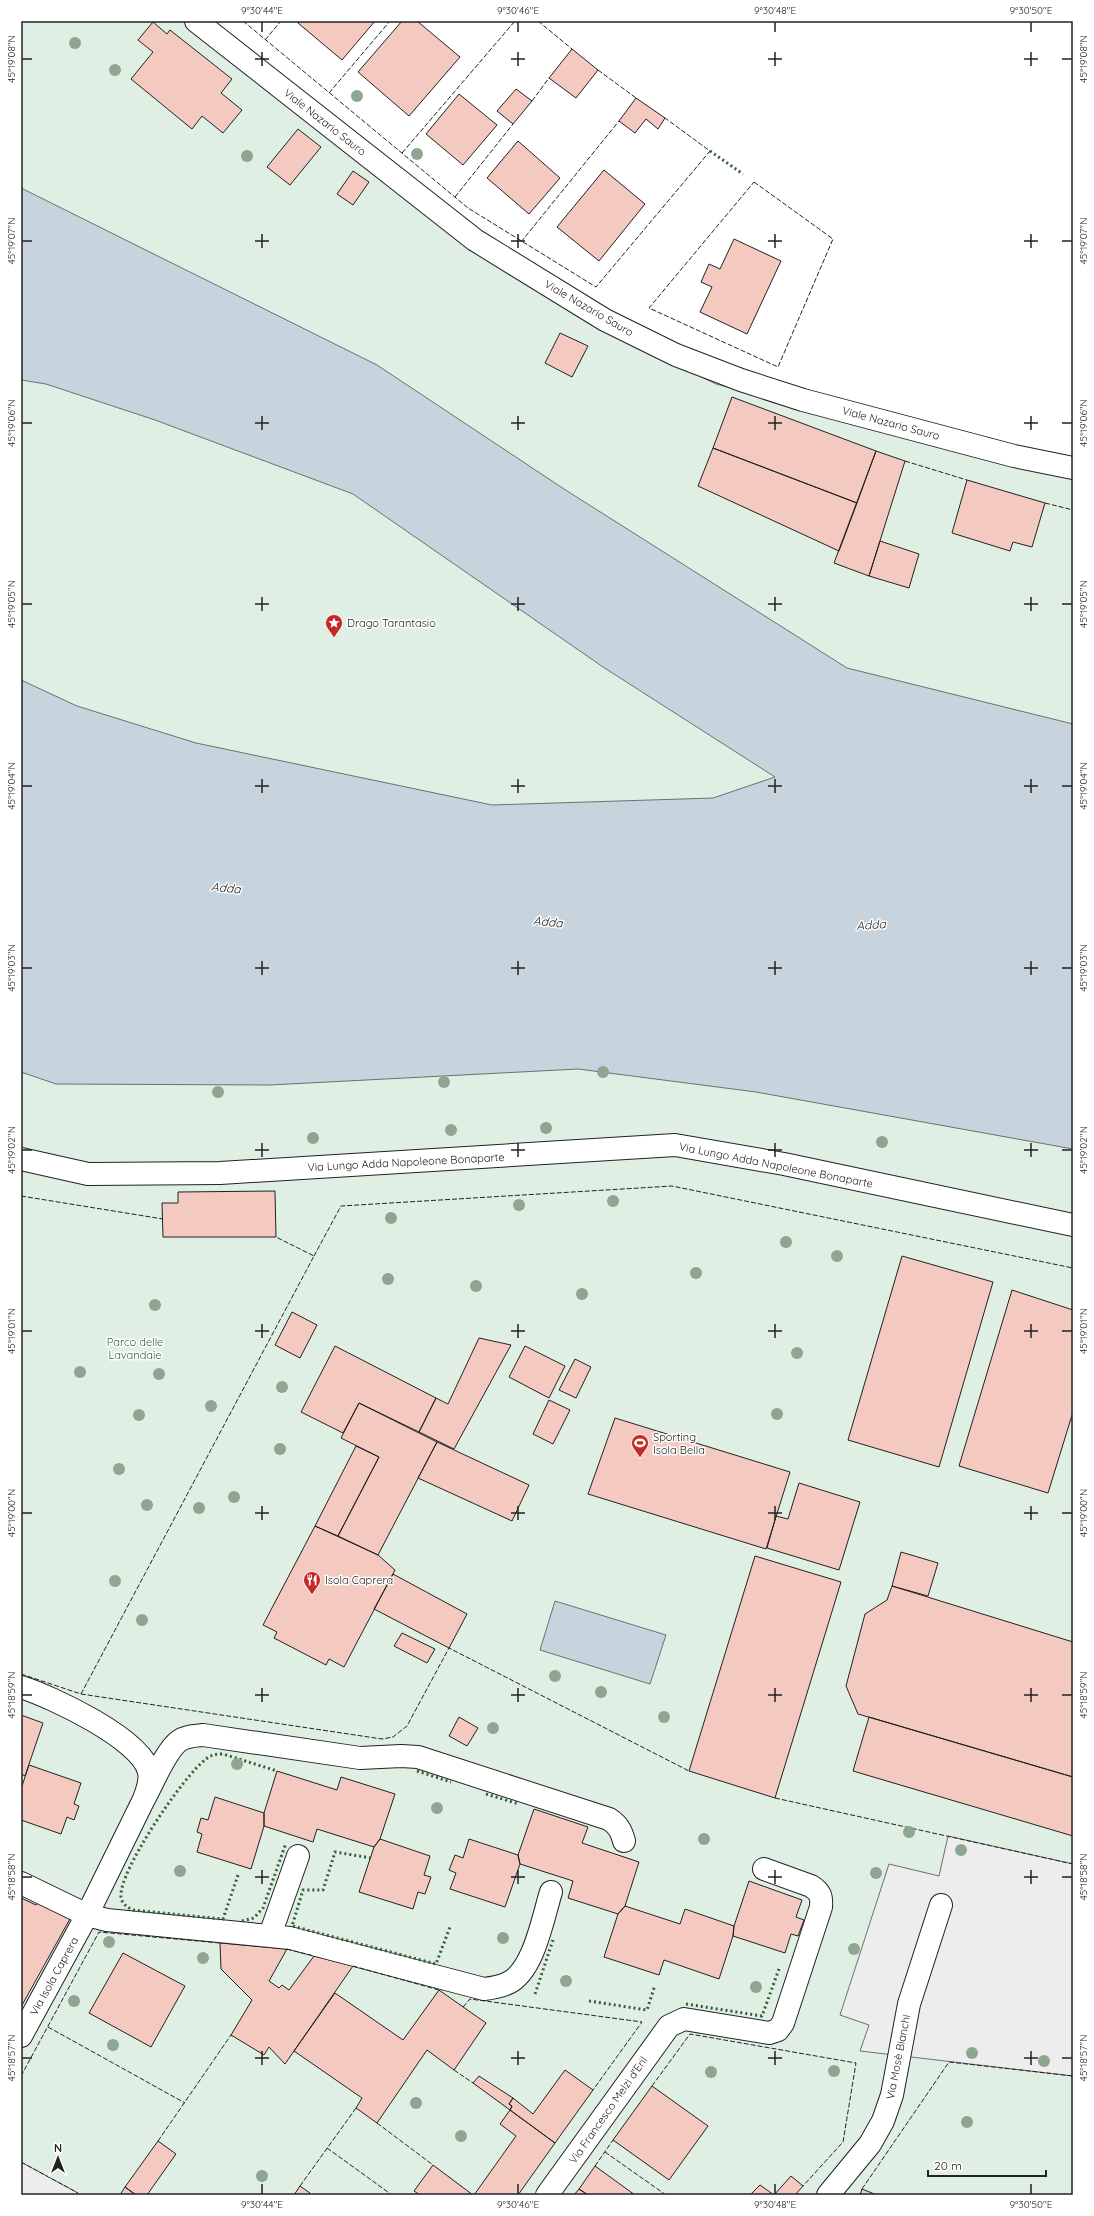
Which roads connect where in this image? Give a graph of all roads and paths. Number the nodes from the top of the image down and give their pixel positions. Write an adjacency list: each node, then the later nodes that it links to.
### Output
1 (196, 21): 2 (street, Viale Nazario Sauro)
2 (1073, 468)
3 (21, 1159): 4 (street, Via Lungo Adda Napoleone Bonaparte)
4 (1073, 1225)
5 (21, 1687): 6 (street)
6 (144, 1800): 7 (street); 13 (street, Via Isola Caprera)
7 (624, 1841)
8 (298, 1856): 14 (street)
9 (764, 1870): 16 (street, Via Francesco Melzi d'Eril)
10 (21, 1883): 13 (street)
11 (551, 1892): 14 (street)
12 (941, 1906): 17 (street, Via Mosè Bianchi)
13 (87, 1915): 14 (street); 15 (street, Via Isola Caprera)
14 (270, 1935)
15 (21, 2036)
16 (547, 2195)
17 (828, 2195)

